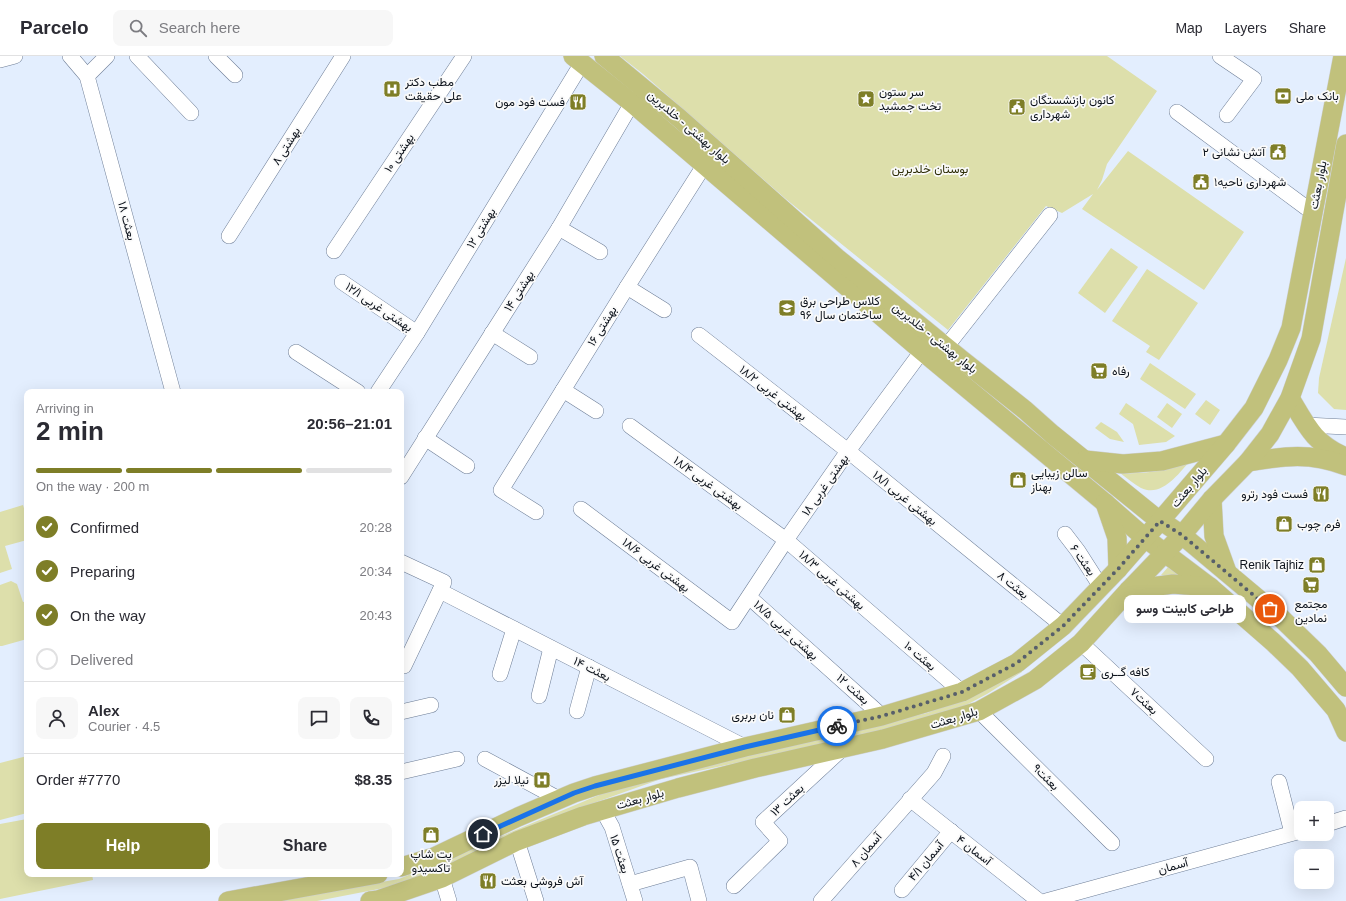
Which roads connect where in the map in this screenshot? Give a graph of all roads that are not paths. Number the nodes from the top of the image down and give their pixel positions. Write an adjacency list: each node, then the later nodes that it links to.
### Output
1 (14, 56): 11 (street)
2 (70, 56): 14 (street, بعثت ۱۸)
3 (107, 56): 14 (street)
4 (137, 56): 18 (street)
5 (216, 56): 13 (street)
6 (343, 56): 25 (street, ۸ بهشتی)
7 (464, 56): 26 (street, ۱۰ بهشتی)
8 (604, 56): 34 (main road, بلوار بهشتی - خلدبرین)
9 (1220, 56): 19 (street)
10 (1343, 56): 16 (main road, بلوار بعثت)
11 (0, 60)
12 (577, 60): 15 (main road, بلوار بهشتی - خلدبرین); 31 (street, ۱۲ بهشتی)
13 (235, 75)
14 (88, 76): 38 (street, بعثت ۱۸)
15 (632, 103): 21 (main road, بلوار بهشتی - خلدبرین); 24 (street, ۱۴ بهشتی)
16 (1340, 104): 22 (main road, بلوار بعثت)
17 (1177, 112): 22 (street)
18 (192, 114)
19 (1227, 115)
20 (1346, 144): 42 (main road, بلوار بعثت)
21 (705, 164): 29 (street, ۱۶ بهشتی); 35 (main road, بلوار بهشتی - خلدبرین)
22 (1312, 212): 49 (main road, بلوار بعثت)
23 (1050, 215): 34 (street)
24 (559, 228): 27 (street); 32 (street, ۱۴ بهشتی)
25 (229, 236)
26 (334, 251)
27 (600, 252)
28 (342, 282): 31 (street, ۱۲/۱ بهشتی غربی)
29 (627, 287): 30 (street); 41 (street, ۱۶ بهشتی)
30 (664, 310)
31 (417, 333): 40 (street, ۱۲ بهشتی)
32 (492, 333): 37 (street); 47 (street, ۱۴ بهشتی)
33 (699, 335): 51 (street, بهشتی غربی ۱۸/۲)
34 (946, 347): 48 (main road, بلوار بهشتی - خلدبرین)
35 (922, 351): 48 (main road, بلوار بهشتی - خلدبرین); 51 (street, بهشتی غربی ۱۸)
36 (296, 352): 39 (street)
37 (530, 357)
38 (172, 389)
39 (353, 389)
40 (380, 389)
41 (563, 390): 43 (street); 61 (street, ۱۶ بهشتی)
42 (1290, 398): 44 (main road); 54 (main road, بلوار بعثت)
43 (596, 411)
44 (1306, 425): 46 (street); 50 (main road)
45 (630, 426): 66 (street, بهشتی غربی ۱۸/۴)
46 (1346, 427)
47 (425, 438): 55 (street); 57 (street, ۱۴ بهشتی)
48 (1046, 442): 53 (main road, بلوار بهشتی - خلدبرین); 59 (main road, بلوار بهشتی - خلدبرین)
49 (1226, 444): 53 (main road); 62 (main road, بلوار بعثت)
50 (1313, 448): 52 (main road); 54 (main road); 56 (main road)
51 (848, 452): 66 (street, بهشتی غربی ۱۸); 67 (street, بهشتی غربی ۱۸/۱)
52 (1346, 456)
53 (1085, 460): 62 (main road, بلوار بهشتی - خلدبرین)
54 (1248, 462): 58 (main road, بلوار بعثت)
55 (467, 466)
56 (1346, 466)
57 (404, 472)
58 (1212, 499): 64 (main road, بلوار بعثت); 71 (main road)
59 (1104, 502): 65 (main road, بلوار بهشتی - خلدبرین); 70 (main road)
60 (581, 509): 78 (street, بهشتی غربی ۱۸/۶)
61 (536, 512)
62 (1160, 521): 64 (main road, بلوار بهشتی - خلدبرین); 65 (main road, بلوار بعثت)
63 (1065, 534): 72 (street, ۶ بعثت)
64 (1182, 535): 68 (main road, بلوار بعثت); 71 (main road, بلوار بهشتی - خلدبرین)
65 (1145, 538): 68 (main road, بلوار بهشتی - خلدبرین); 70 (main road, بلوار بعثت)
66 (786, 540): 76 (street, بهشتی غربی ۱۸); 77 (street, بهشتی غربی ۱۸/۳)
67 (962, 544): 79 (street, ۸ بعثت)
68 (1165, 553): 73 (main road, بلوار بهشتی - خلدبرین); 74 (main road, بلوار بعثت)
69 (404, 563): 75 (street)
70 (1118, 569): 72 (main road, بلوار بعثت)
71 (1227, 572): 89 (main road, بلوار بهشتی - خلدبرین)
72 (1101, 586): 79 (main road, بلوار بعثت)
73 (1210, 587): 74 (main road); 97 (main road, بلوار بهشتی - خلدبرین)
74 (1129, 590): 81 (main road, بلوار بعثت)
75 (440, 591): 80 (street, بعثت ۱۴); 85 (street)
76 (749, 597): 78 (street, بهشتی غربی ۱۸); 84 (street, بهشتی غربی ۱۸/۵)
77 (878, 620): 90 (street, ۱۰ بعثت)
78 (732, 622)
79 (1063, 626): 83 (main road, بلوار بعثت)
80 (514, 629): 82 (street, بعثت ۱۴); 87 (street)
81 (1082, 643): 88 (main road, بلوار بعثت); 103 (street, بعثت۷)
82 (551, 648): 86 (street, بعثت ۱۴); 91 (street)
83 (1021, 660): 88 (main road); 90 (main road, بلوار بعثت)
84 (823, 663): 96 (street, ۱۲ بعثت)
85 (404, 666)
86 (589, 667): 94 (street); 98 (street, بعثت ۱۴)
87 (500, 674)
88 (1035, 680): 95 (main road, بلوار بعثت)
89 (1346, 687)
90 (962, 692): 96 (main road, بلوار بعثت)
91 (539, 696)
92 (431, 705): 93 (street)
93 (404, 711)
94 (577, 711)
95 (979, 711): 99 (main road, بلوار بعثت); 116 (street, بعثت۹)
96 (882, 716): 98 (main road, بلوار بعثت)
97 (1346, 732)
98 (745, 747): 106 (main road, بلوار بعثت)
99 (842, 749): 109 (main road, بلوار بعثت); 122 (street, ۱۳ بعثت)
100 (943, 756): 108 (street, ۸ آسمان)
101 (457, 759): 104 (street)
102 (486, 759): 107 (street)
103 (1206, 759)
104 (404, 771)
105 (1279, 782): 112 (street)
106 (595, 786): 107 (main road, بلوار بعثت); 109 (main road)
107 (559, 799): 117 (main road, بلوار بعثت)
108 (910, 799): 113 (street, ۴ آسمان); 130 (street, ۸ آسمان)
109 (602, 810): 115 (main road, بلوار بعثت); 121 (street, بعثت ۱۵)
110 (1346, 818): 111 (street)
111 (1334, 822)
112 (1294, 824)
113 (951, 831): 123 (street, ۴/۱ آسمان); 131 (street, ۴ آسمان)
114 (1294, 833): 132 (street, آسمان)
115 (517, 841): 119 (main road, بلوار بعثت); 127 (street)
116 (1112, 844)
117 (404, 866)
118 (347, 877): 120 (main road)
119 (442, 878): 125 (main road, بلوار بعثت); 126 (street)
120 (305, 881): 124 (main road)
121 (630, 884): 128 (street, بعثت ۱۵); 129 (street)
122 (734, 886)
123 (902, 890)
124 (228, 901)
125 (375, 901)
126 (449, 901)
127 (536, 901)
128 (635, 901)
129 (699, 901)
130 (822, 901)
131 (1039, 901)
132 (1046, 901)

